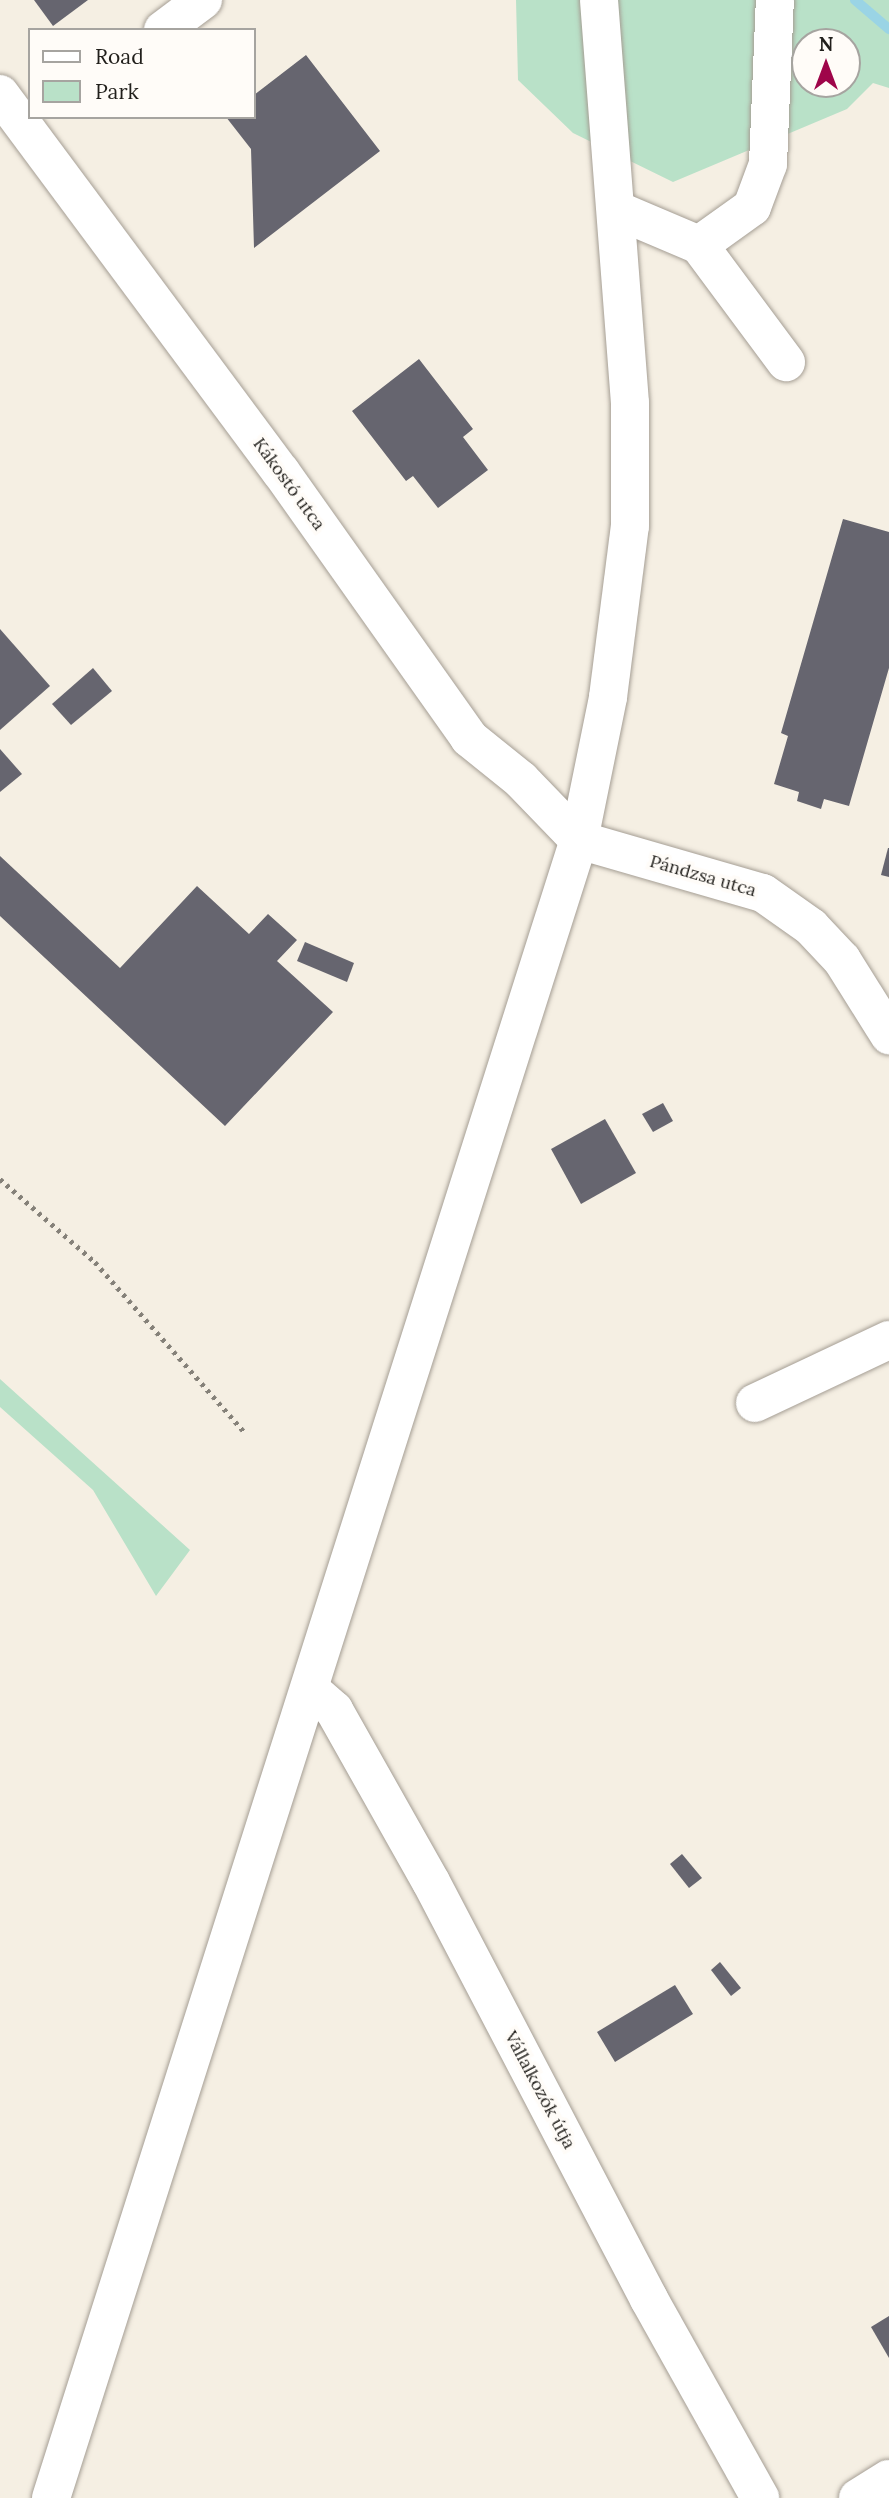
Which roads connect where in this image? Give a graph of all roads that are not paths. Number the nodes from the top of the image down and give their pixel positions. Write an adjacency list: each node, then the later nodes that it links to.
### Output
1 (203, 0): 4 (street)
2 (599, 0): 6 (street)
3 (775, 0): 7 (street)
4 (166, 28)
5 (18, 117): 9 (street, Kákostó utca)
6 (619, 211): 7 (street); 9 (street)
7 (699, 245): 8 (street)
8 (786, 362)
9 (579, 840): 10 (street, Pándzsa utca); 13 (street)
10 (889, 1035)
11 (889, 1340): 12 (street)
12 (755, 1403)
13 (310, 1689): 15 (street); 16 (street, Vállalkozók útja)
14 (889, 2479): 17 (street)
15 (51, 2498)
16 (760, 2498)
17 (859, 2498)

